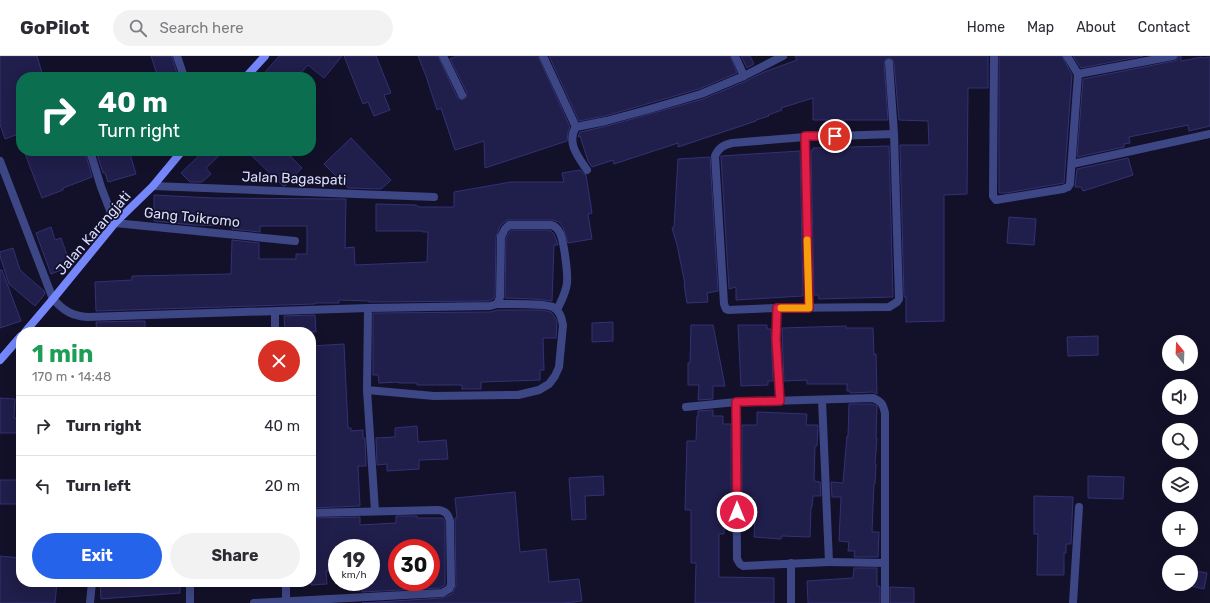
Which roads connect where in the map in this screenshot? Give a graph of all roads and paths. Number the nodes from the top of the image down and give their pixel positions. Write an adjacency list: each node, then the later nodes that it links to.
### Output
1 (177, 56): 11 (street)
2 (265, 56): 12 (street)
3 (443, 56): 15 (street)
4 (543, 56): 16 (street)
5 (735, 56): 14 (street)
6 (783, 56): 14 (street)
7 (994, 56): 23 (street)
8 (1067, 56): 13 (street)
9 (1173, 56): 13 (street)
10 (889, 63): 17 (street)
11 (182, 72)
12 (251, 72)
13 (1078, 74): 23 (street)
14 (744, 76): 16 (street)
15 (462, 95)
16 (576, 126): 24 (street)
17 (894, 134): 19 (street); 33 (street)
18 (1210, 134): 23 (street)
19 (805, 136): 32 (street); 33 (street)
20 (91, 156): 27 (street)
21 (178, 156): 25 (street, Jalan Karangjati)
22 (0, 161): 29 (street)
23 (1072, 164)
24 (587, 170)
25 (153, 186): 26 (street, Jalan Bagaspati); 27 (street, Jalan Karangjati)
26 (434, 197)
27 (115, 223): 28 (street, Gang Toikromo); 29 (street, Jalan Karangjati)
28 (295, 241)
29 (53, 299): 35 (street); 36 (street, Jalan Karangjati)
30 (496, 304): 31 (street); 34 (street); 34 (street)
31 (368, 308): 35 (street); 40 (street)
32 (777, 308): 33 (street); 42 (street)
33 (809, 308)
34 (557, 310): 40 (street)
35 (274, 312): 37 (street)
36 (28, 327)
37 (275, 327)
38 (16, 342): 39 (street)
39 (0, 360)
40 (367, 390): 46 (street)
41 (822, 400): 42 (street); 48 (street); 50 (street)
42 (780, 401): 43 (street)
43 (736, 402): 44 (street); 49 (street)
44 (686, 407)
45 (1079, 507): 60 (street)
46 (375, 511): 47 (street); 54 (street)
47 (316, 512)
48 (829, 562): 49 (street); 50 (street)
49 (791, 563): 58 (street)
50 (885, 564): 59 (street)
51 (92, 587): 55 (street)
52 (190, 587): 56 (street)
53 (286, 587): 54 (street)
54 (286, 602): 57 (street)
55 (90, 603)
56 (190, 603)
57 (254, 603)
58 (791, 603)
59 (885, 603)
60 (1073, 603)

